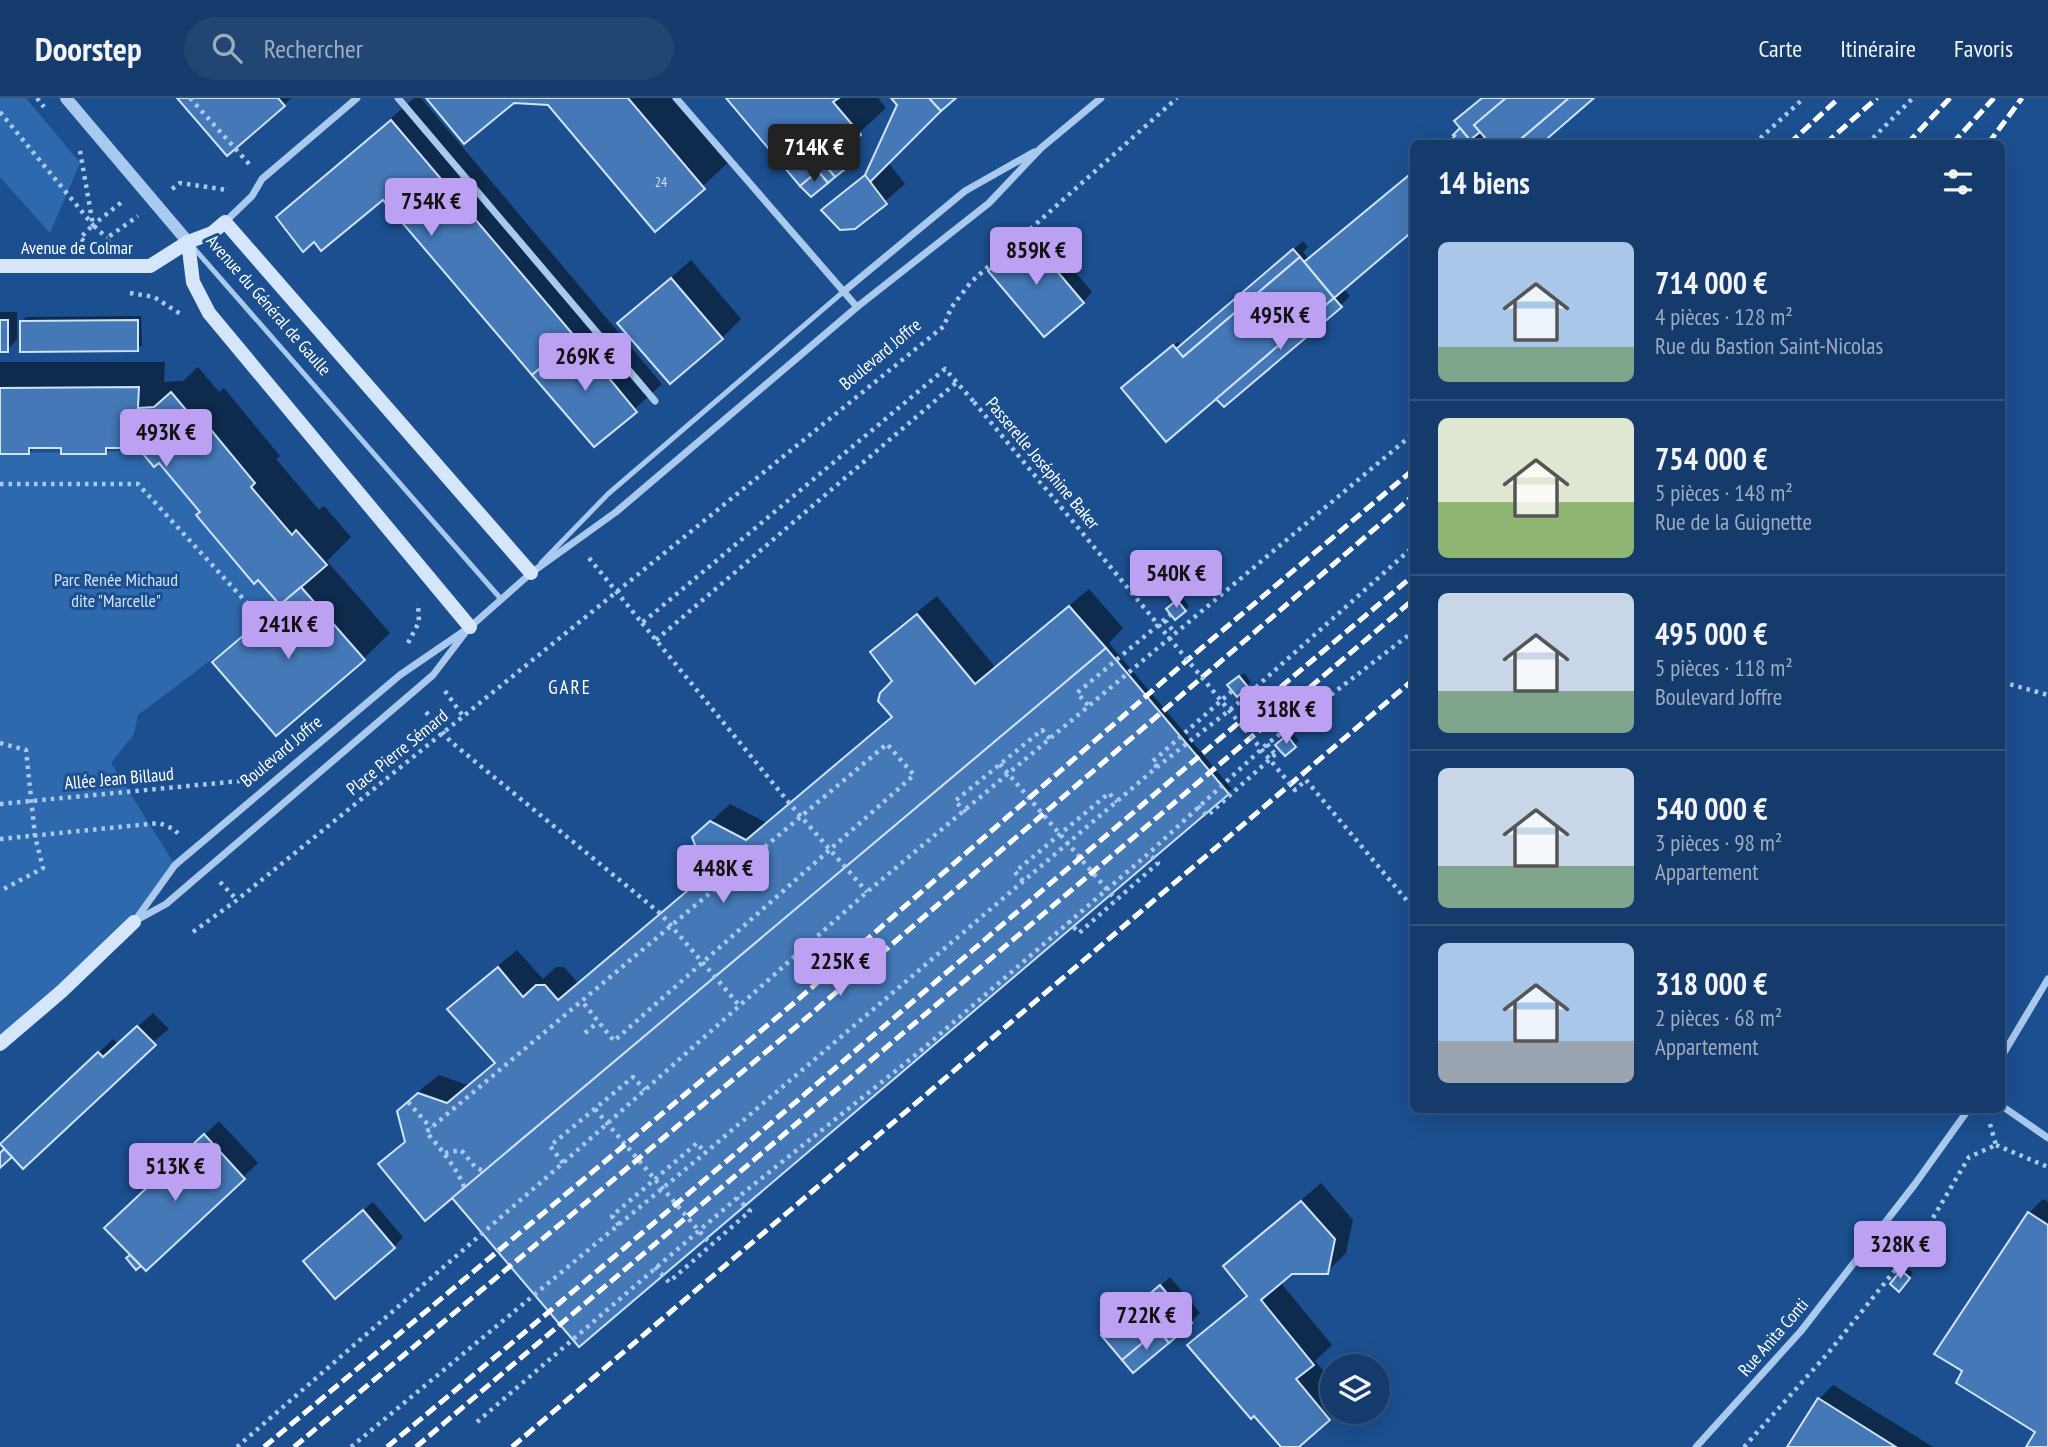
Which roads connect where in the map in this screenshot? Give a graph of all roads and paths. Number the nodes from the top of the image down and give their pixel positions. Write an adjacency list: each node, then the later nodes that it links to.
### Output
1 (37, 98): 11 (path)
2 (66, 98): 19 (street)
3 (190, 98): 16 (path)
4 (357, 98): 18 (street)
5 (398, 98): 31 (street)
6 (676, 98): 26 (street)
7 (1101, 98): 17 (street, Boulevard Joffre)
8 (1177, 98): 37 (path, Boulevard Joffre)
9 (1804, 98): 13 (path)
10 (1913, 98): 14 (path)
11 (45, 108)
12 (0, 111): 22 (path)
13 (1758, 140)
14 (1871, 140)
15 (79, 148): 22 (path)
16 (236, 148)
17 (1041, 148): 26 (street, Boulevard Joffre); 28 (street, Boulevard Joffre)
18 (262, 179): 20 (path); 21 (street)
19 (140, 187): 20 (street); 22 (path)
20 (155, 204): 24 (street)
21 (225, 222): 24 (main road, Avenue de Colmar); 36 (main road, Avenue du Général de Gaulle)
22 (93, 225): 23 (path)
23 (107, 238)
24 (188, 242): 25 (main road, Avenue de Colmar); 38 (lane, Avenue du Général de Gaulle); 43 (main road, Avenue du Général de Gaulle)
25 (0, 266)
26 (843, 292): 28 (street); 36 (lane, Boulevard Joffre)
27 (128, 293): 29 (path)
28 (857, 307): 34 (street, Boulevard Joffre)
29 (185, 317)
30 (957, 382): 41 (path); 42 (path, Passerelle Joséphine Baker, bridge); 46 (path)
31 (655, 401)
32 (1410, 436): 44 (path)
33 (0, 484): 40 (path)
34 (574, 542): 36 (street, Boulevard Joffre); 37 (path)
35 (1410, 550): 53 (path)
36 (531, 573): 38 (street, Boulevard Joffre)
37 (616, 590): 41 (path); 55 (path, Place Pierre Sémard)
38 (501, 599): 43 (street, Boulevard Joffre)
39 (418, 600): 47 (path)
40 (247, 603)
41 (642, 623): 46 (path)
42 (1158, 625): 44 (path); 51 (path, Passerelle Joséphine Baker, bridge); 52 (path)
43 (470, 627): 47 (street, Boulevard Joffre); 48 (street, Boulevard Joffre)
44 (1175, 633): 52 (path)
45 (1410, 634): 59 (path)
46 (656, 640): 69 (path)
47 (422, 659): 74 (street, Boulevard Joffre)
48 (433, 675): 55 (path); 76 (street, Boulevard Joffre)
49 (2005, 683): 50 (path)
50 (2048, 695)
51 (1221, 701): 53 (path); 60 (path, Passerelle Joséphine Baker, bridge); 62 (path)
52 (1088, 705): 57 (path)
53 (1236, 705): 62 (path)
54 (426, 712): 56 (path)
55 (463, 716): 56 (path, Place Pierre Sémard)
56 (443, 732): 80 (path, Place Pierre Sémard); 85 (path)
57 (1050, 739): 61 (path); 68 (path)
58 (0, 743): 64 (path)
59 (1267, 744): 60 (path); 67 (path)
60 (1269, 760): 67 (path); 82 (path, Passerelle Joséphine Baker, bridge)
61 (1000, 764): 68 (path); 70 (path)
62 (1157, 767): 65 (path)
63 (240, 781): 64 (path, Allée Jean Billaud)
64 (31, 801): 66 (path, Allée Jean Billaud); 71 (path)
65 (1117, 802): 70 (path); 77 (path)
66 (0, 804)
67 (1198, 806): 75 (path)
68 (966, 812): 79 (path)
69 (801, 816): 73 (path); 73 (path); 85 (path)
70 (1060, 835): 77 (path); 81 (path)
71 (35, 836): 72 (path); 74 (path); 78 (path)
72 (0, 839)
73 (830, 850): 79 (path); 87 (path)
74 (192, 851): 84 (street, Boulevard Joffre)
75 (1149, 852): 81 (path); 83 (path)
76 (208, 869): 80 (path); 84 (street, Boulevard Joffre)
77 (1023, 881): 103 (path)
78 (0, 891)
79 (867, 892): 90 (path)
80 (237, 900): 86 (path, Place Pierre Sémard)
81 (1116, 900): 83 (path)
82 (1410, 904)
83 (1068, 921): 109 (path)
84 (134, 922): 93 (main road, Boulevard Joffre)
85 (671, 925): 87 (path); 89 (path)
86 (193, 932)
87 (703, 962): 90 (path); 91 (path)
88 (2048, 979): 94 (street)
89 (581, 1000): 91 (path); 100 (path)
90 (739, 1005): 95 (path)
91 (598, 1022): 92 (path)
92 (585, 1032)
93 (0, 1044)
94 (2005, 1051)
95 (645, 1090): 98 (path); 104 (path)
96 (408, 1102): 100 (path)
97 (2005, 1108): 101 (street)
98 (595, 1109): 104 (path); 107 (path)
99 (1966, 1113): 116 (street, Rue Anita Conti)
100 (431, 1128): 102 (path)
101 (2048, 1138)
102 (445, 1153): 106 (path); 108 (path)
103 (705, 1153): 107 (path); 110 (path)
104 (563, 1163): 114 (path)
105 (2048, 1167): 117 (path)
106 (484, 1171)
107 (655, 1180): 110 (path); 111 (path)
108 (464, 1187)
109 (737, 1198): 111 (path); 112 (path)
110 (619, 1225): 115 (path)
111 (711, 1245): 112 (path)
112 (655, 1267): 113 (path)
113 (477, 1422)
114 (237, 1447)
115 (351, 1447)
116 (1696, 1447)
117 (1744, 1447)

